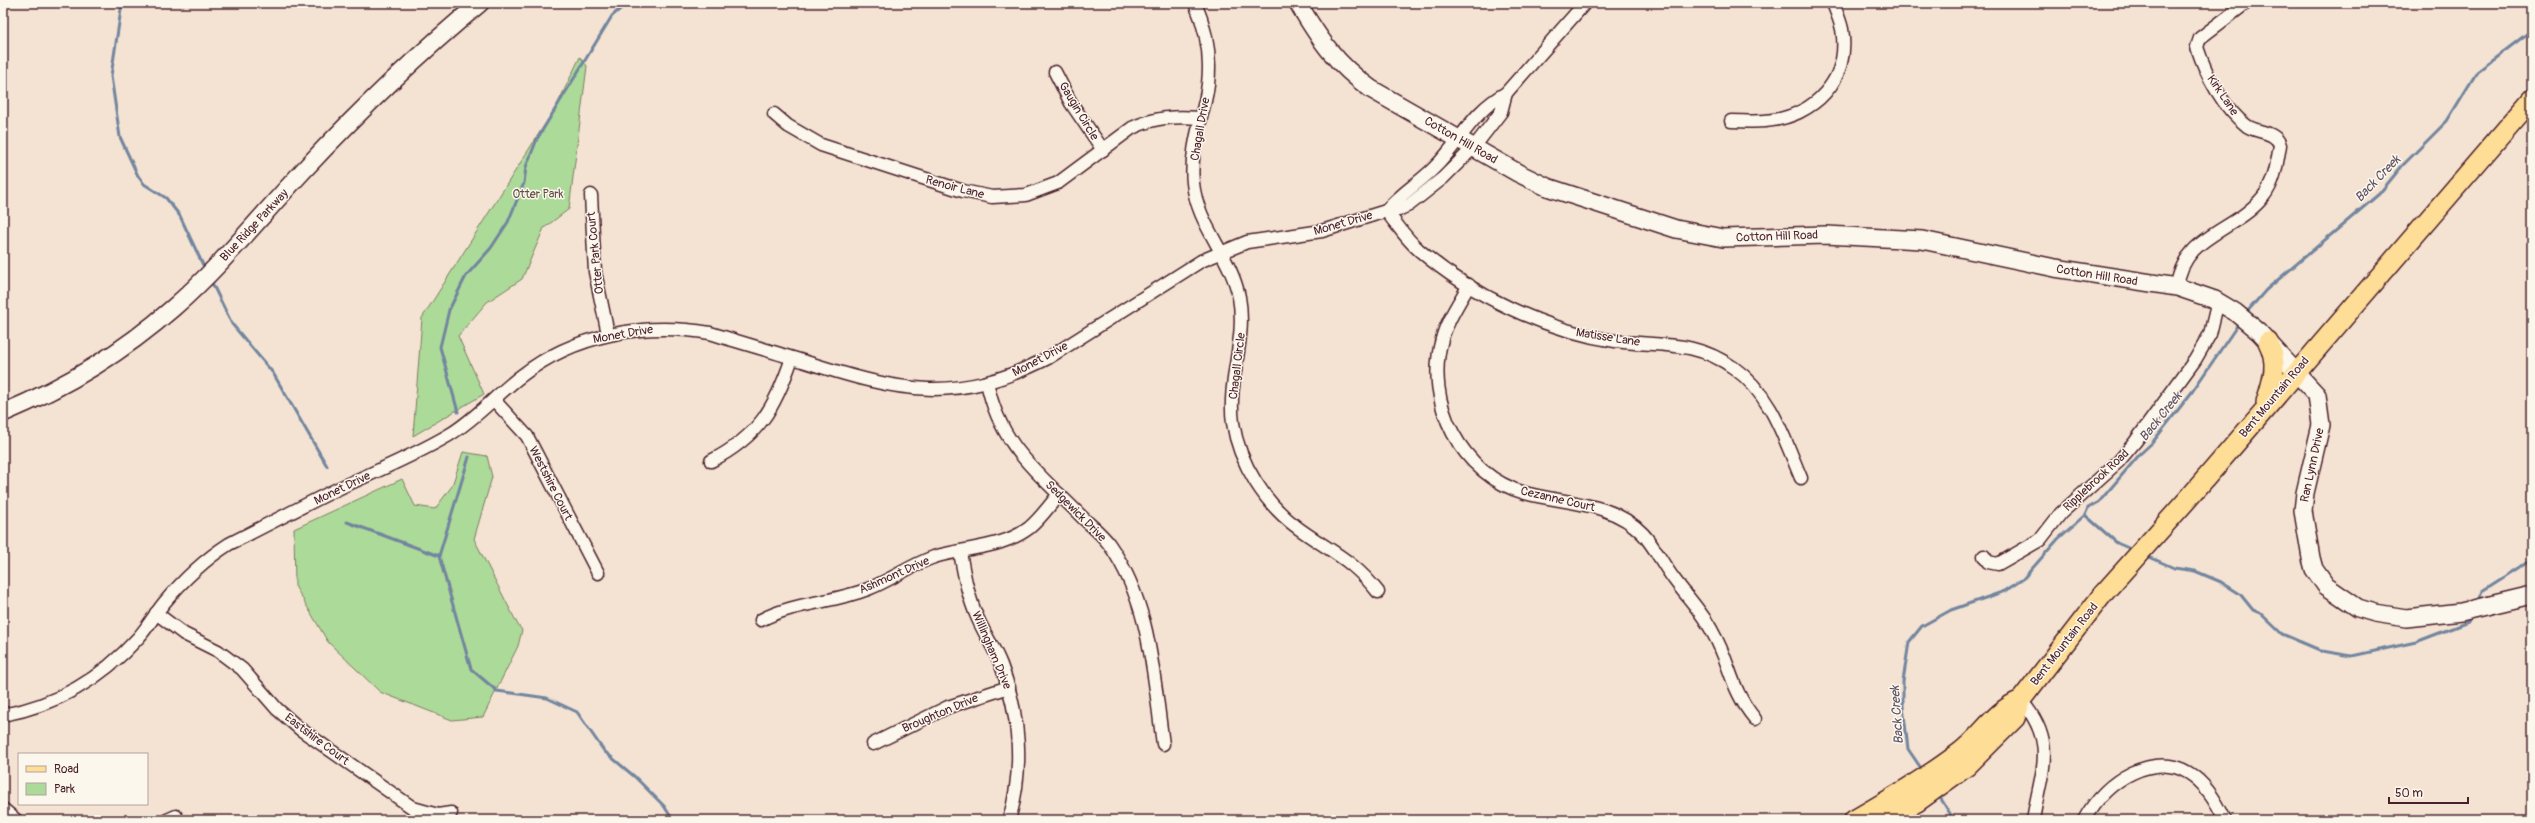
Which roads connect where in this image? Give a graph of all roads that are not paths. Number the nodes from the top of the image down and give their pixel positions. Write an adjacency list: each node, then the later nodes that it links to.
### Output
1 (480, 3): 29 (street, Blue Ridge Parkway)
2 (1196, 3): 11 (street, Chagall Drive)
3 (1298, 3): 13 (street, Cotton Hill Road)
4 (1585, 3): 8 (street, Monet Drive)
5 (1833, 3): 12 (street)
6 (2246, 3): 20 (street, Kirk Lane)
7 (1055, 72): 15 (street, Gaugin Circle)
8 (1506, 93): 13 (street, Monet Drive); 14 (street, Monet Drive)
9 (2532, 99): 25 (main road, Bent Mountain Road)
10 (774, 114): 15 (street, Renoir Lane)
11 (1200, 118): 15 (street, Renoir Lane); 18 (street, Chagall Drive)
12 (1731, 121)
13 (1457, 138): 14 (street, Cotton Hill Road); 17 (street, Monet Drive)
14 (1474, 147): 17 (street, Monet Drive); 20 (street, Cotton Hill Road)
15 (1103, 150)
16 (591, 195): 22 (street, Otter Park Court)
17 (1386, 211): 18 (street, Monet Drive); 19 (street, Matisse Lane)
18 (1221, 251): 26 (street, Monet Drive); 36 (street, Chagall Circle)
19 (1469, 285): 31 (street, Matisse Lane); 44 (street, Cezanne Court)
20 (2177, 287): 21 (street, Cotton Hill Road)
21 (2218, 302): 23 (street, Cotton Hill Road); 34 (street, Ripplebrook Road)
22 (608, 334): 24 (street, Monet Drive); 27 (street, Monet Drive)
23 (2268, 342): 25 (street, Cotton Hill Road); 28 (main road)
24 (792, 358): 26 (street, Monet Drive); 30 (street)
25 (2296, 371): 28 (main road, Bent Mountain Road); 37 (street, Ran Lynn Drive)
26 (987, 382): 32 (street, Sedgewick Drive)
27 (494, 400): 35 (street, Westshire Court); 38 (street, Monet Drive)
28 (2264, 409): 41 (main road, Bent Mountain Road)
29 (3, 413)
30 (711, 461)
31 (1801, 478)
32 (1059, 494): 33 (street, Ashmont Drive); 46 (street, Sedgewick Drive)
33 (960, 552): 39 (street, Ashmont Drive); 40 (street, Willingham Drive)
34 (1984, 556)
35 (598, 573)
36 (1378, 592)
37 (2532, 595)
38 (156, 614): 42 (street, Monet Drive); 48 (street, Eastshire Court)
39 (760, 620)
40 (1009, 687): 45 (street, Broughton Drive); 50 (street, Willingham Drive)
41 (2021, 700): 43 (main road, Bent Mountain Road); 53 (street)
42 (3, 715)
43 (2005, 718): 51 (main road, Bent Mountain Road); 52 (main road, Bent Mountain Road)
44 (1755, 719)
45 (873, 744)
46 (1163, 744)
47 (3, 809): 49 (street)
48 (452, 813)
49 (16, 820)
50 (1009, 820)
51 (1854, 820)
52 (1883, 820)
53 (2033, 820)
54 (2084, 820): 55 (street)
55 (2225, 820)

